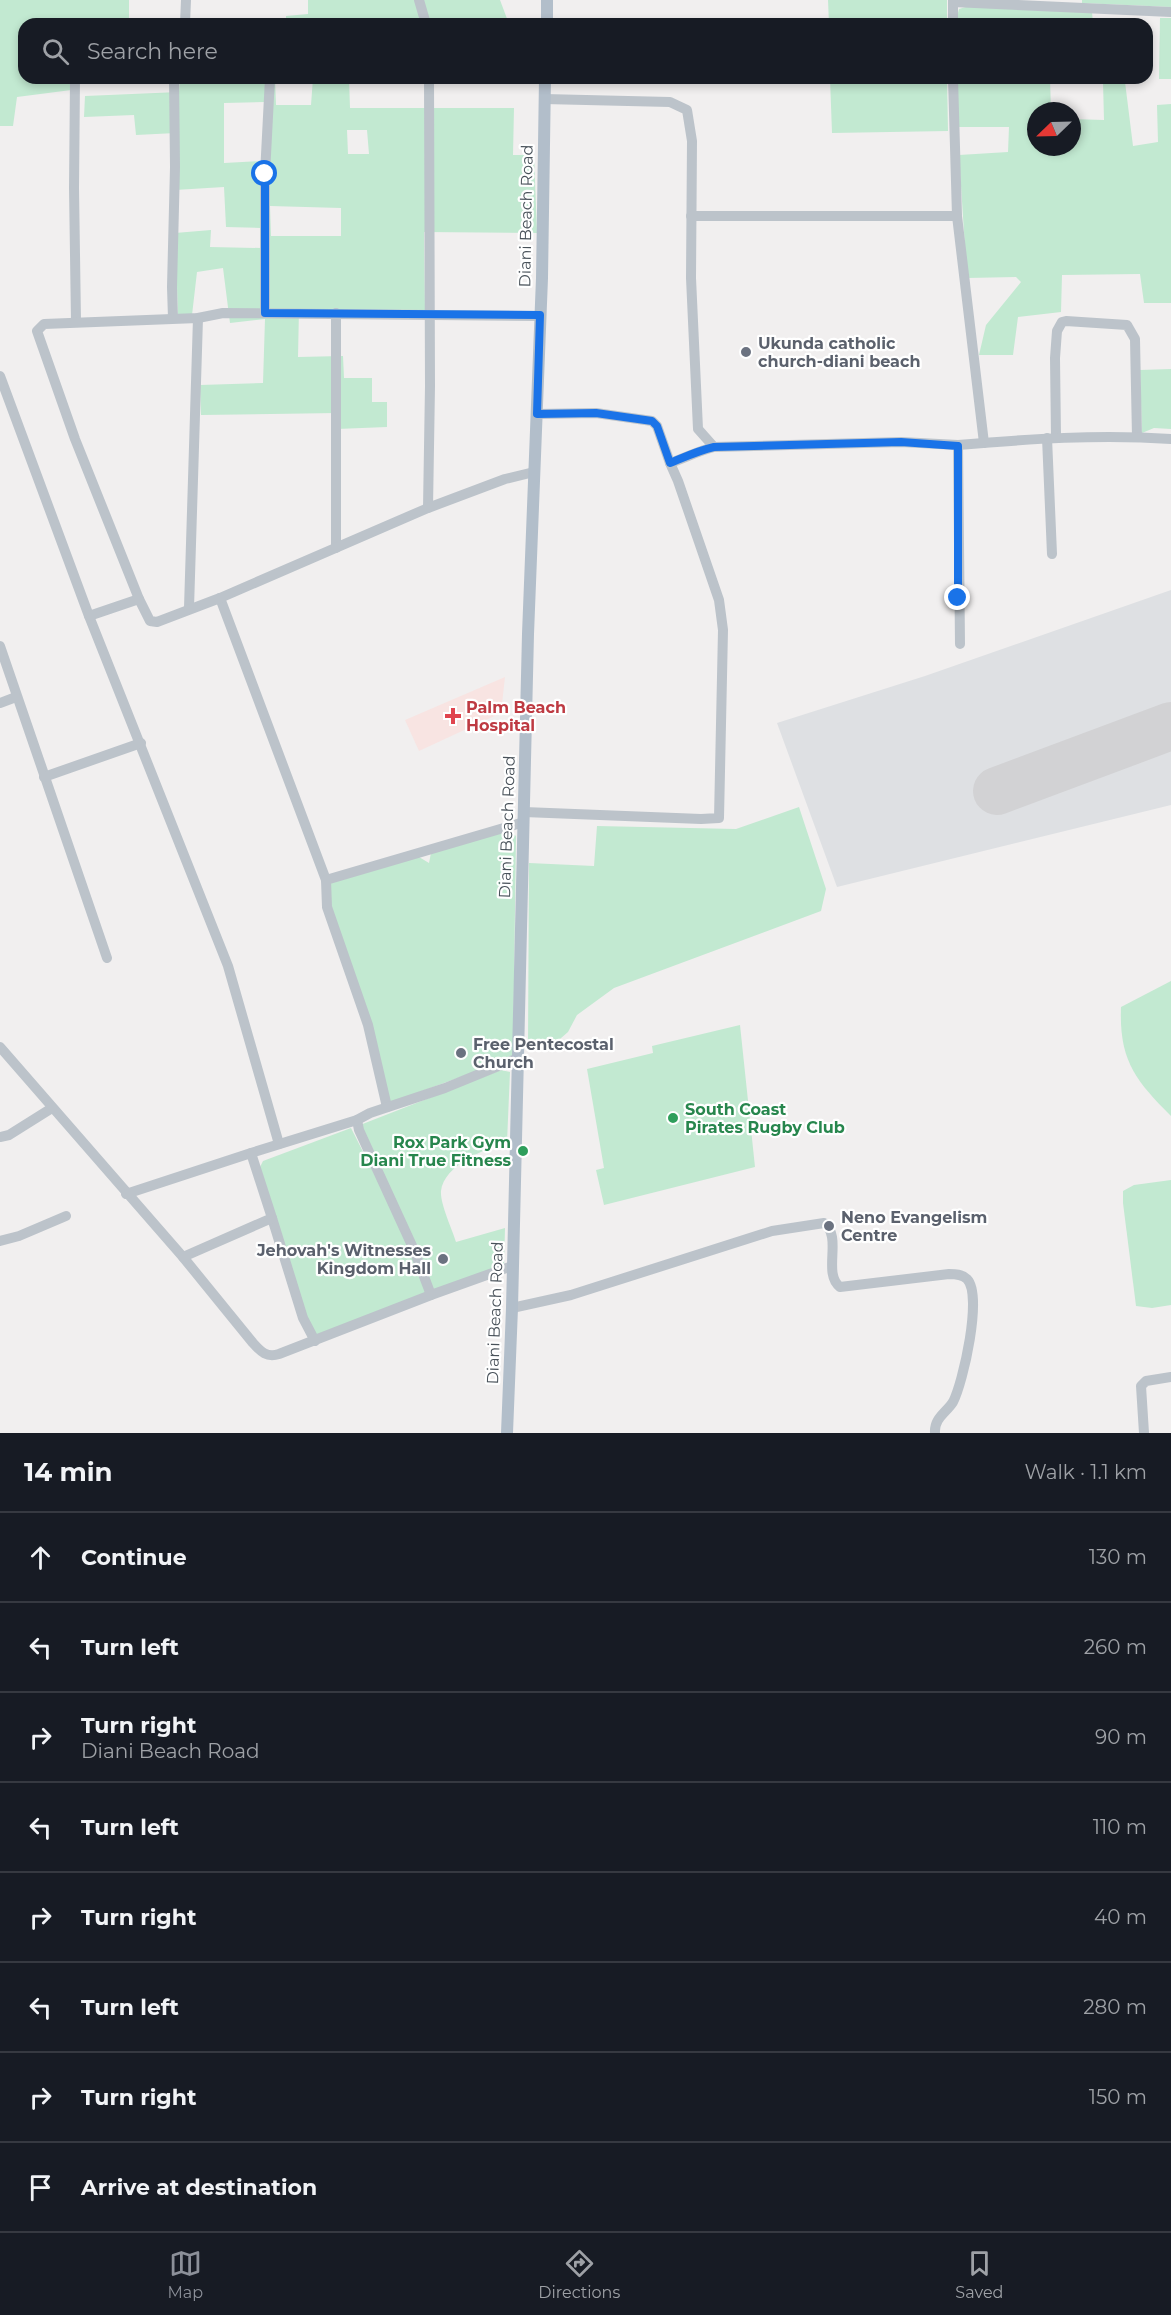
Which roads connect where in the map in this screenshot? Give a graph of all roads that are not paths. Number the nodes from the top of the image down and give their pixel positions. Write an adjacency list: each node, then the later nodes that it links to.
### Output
1 (186, 0): 6 (street)
2 (419, 0): 7 (street)
3 (547, 0): 8 (main road)
4 (953, 1): 5 (street); 9 (street)
5 (1171, 12)
6 (185, 18)
7 (424, 18)
8 (547, 18)
9 (953, 18)
10 (75, 84): 25 (street)
11 (174, 84): 23 (street)
12 (270, 84): 19 (street)
13 (429, 84): 21 (street)
14 (545, 84): 16 (main road, Diani Beach Road)
15 (953, 84): 18 (street)
16 (544, 99): 17 (street); 22 (main road, Diani Beach Road)
17 (691, 216): 18 (street); 28 (street)
18 (957, 216): 32 (street)
19 (265, 313): 20 (street); 24 (street)
20 (336, 313): 21 (street); 39 (street)
21 (429, 314): 22 (street); 38 (street)
22 (540, 315): 27 (main road, Diani Beach Road)
23 (174, 318): 24 (street); 25 (street)
24 (198, 318): 43 (street)
25 (76, 321): 41 (street)
26 (0, 376): 44 (street)
27 (537, 414): 36 (street); 37 (main road, Diani Beach Road)
28 (698, 429): 34 (street); 35 (street)
29 (1051, 437): 30 (street); 30 (street); 32 (street); 40 (street)
30 (1137, 437): 31 (street)
31 (1171, 439)
32 (984, 443): 33 (street)
33 (958, 446): 34 (street); 45 (street)
34 (714, 447): 35 (street)
35 (694, 452): 36 (street)
36 (670, 463): 51 (street)
37 (534, 472): 38 (street); 51 (main road, Diani Beach Road)
38 (428, 508): 39 (street)
39 (336, 548): 42 (street)
40 (1052, 554)
41 (139, 598): 43 (street); 44 (street)
42 (219, 598): 43 (street); 52 (street)
43 (189, 608)
44 (89, 616): 49 (street)
45 (960, 644)
46 (0, 646): 47 (street)
47 (16, 697): 48 (street); 50 (street)
48 (0, 703)
49 (141, 743): 50 (street); 60 (street)
50 (44, 777): 53 (street)
51 (524, 817): 52 (street); 55 (main road, Diani Beach Road)
52 (326, 880): 56 (street)
53 (107, 958)
54 (0, 1047): 57 (street)
55 (518, 1058): 56 (street); 67 (main road, Diani Beach Road)
56 (387, 1107): 58 (street)
57 (52, 1108): 59 (street); 62 (street)
58 (357, 1120): 60 (street); 68 (street)
59 (0, 1137)
60 (279, 1144): 61 (street)
61 (251, 1153): 62 (street); 64 (street)
62 (126, 1194): 66 (street)
63 (66, 1216): 65 (street)
64 (272, 1218): 66 (street); 70 (street)
65 (0, 1241)
66 (183, 1257): 70 (street)
67 (512, 1266): 68 (street); 69 (main road, Diani Beach Road)
68 (431, 1295): 70 (street)
69 (512, 1308): 72 (main road, Diani Beach Road); 73 (street)
70 (315, 1341)
71 (1171, 1377): 74 (street)
72 (507, 1433)
73 (935, 1433)
74 (1144, 1433)

